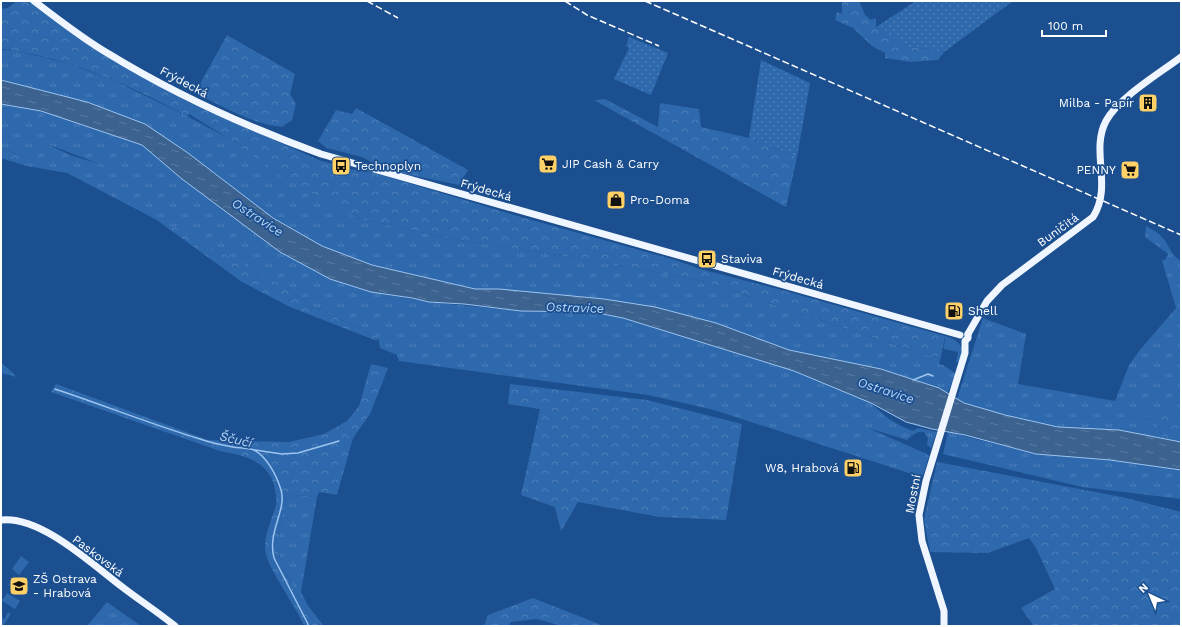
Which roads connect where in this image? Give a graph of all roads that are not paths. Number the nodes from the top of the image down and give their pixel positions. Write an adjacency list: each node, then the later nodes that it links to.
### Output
1 (34, 1): 3 (main road, Frýdecká)
2 (1181, 57): 3 (main road, Buničitá)
3 (967, 337): 6 (main road, Mostní)
4 (1, 520): 5 (main road, Paskovská)
5 (175, 626)
6 (944, 626)

